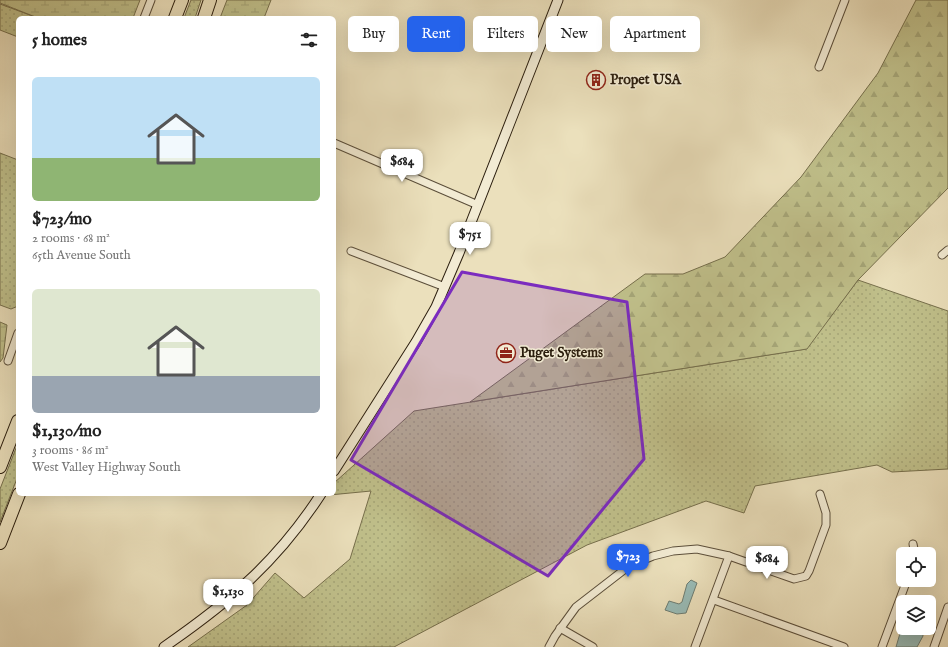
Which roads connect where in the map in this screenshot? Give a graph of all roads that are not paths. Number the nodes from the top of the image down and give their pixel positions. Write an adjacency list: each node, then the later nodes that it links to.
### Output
1 (151, 0): 6 (street)
2 (182, 0): 7 (highway)
3 (210, 0): 8 (highway)
4 (558, 0): 11 (main road)
5 (845, 0): 9 (street)
6 (145, 16)
7 (176, 16)
8 (205, 16)
9 (819, 67)
10 (336, 144): 11 (street)
11 (478, 204): 15 (main road)
12 (948, 250): 14 (street)
13 (351, 251): 15 (street)
14 (942, 255)
15 (445, 287): 19 (main road)
16 (16, 339): 17 (street)
17 (8, 361)
18 (16, 426): 20 (highway)
19 (337, 459)
20 (0, 467)
21 (820, 494): 27 (street)
22 (18, 496): 24 (highway)
23 (320, 496): 34 (main road)
24 (0, 543)
25 (913, 544): 26 (street)
26 (914, 547)
27 (729, 556): 29 (street); 32 (street)
28 (904, 587): 39 (street)
29 (714, 600): 33 (street); 37 (street)
30 (948, 607): 31 (street)
31 (945, 625): 40 (street)
32 (560, 628): 35 (street); 36 (street)
33 (829, 644): 38 (street)
34 (164, 647)
35 (549, 647)
36 (593, 647)
37 (695, 647)
38 (843, 647)
39 (882, 647)
40 (934, 647)

